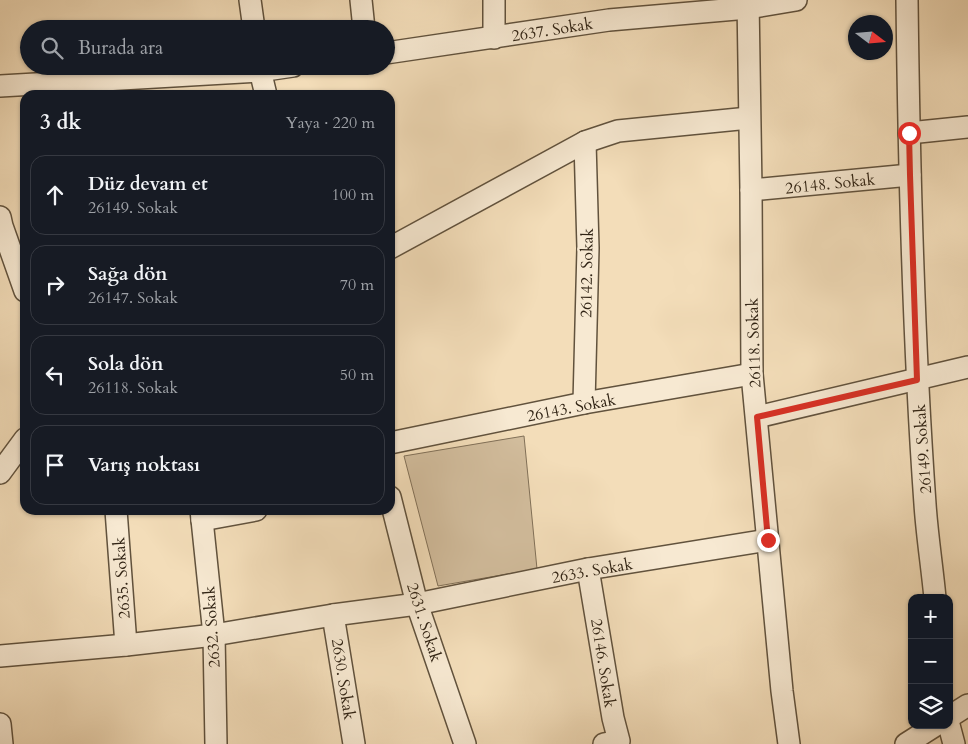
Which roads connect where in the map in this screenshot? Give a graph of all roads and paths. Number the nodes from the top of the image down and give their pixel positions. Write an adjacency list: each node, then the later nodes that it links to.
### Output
1 (250, 0): 7 (street)
2 (361, 0): 8 (street)
3 (494, 0): 9 (street)
4 (796, 0): 6 (street, 2637. Sokak)
5 (907, 0): 18 (street, 26149. Sokak)
6 (748, 4): 9 (street, 2637. Sokak); 16 (street, 26118. Sokak)
7 (253, 20)
8 (363, 20)
9 (494, 38): 10 (street, 2637. Sokak)
10 (395, 52)
11 (211, 75): 14 (street)
12 (261, 75): 15 (street)
13 (0, 86): 14 (street)
14 (107, 88)
15 (265, 90)
16 (749, 118): 19 (street); 21 (street, 26118. Sokak)
17 (968, 127): 18 (street)
18 (909, 133): 20 (street, 26149. Sokak)
19 (585, 142): 23 (street); 28 (street, 26142. Sokak)
20 (910, 175): 21 (street, 26148. Sokak); 27 (street, 26149. Sokak)
21 (751, 190): 26 (street, 26118. Sokak)
22 (1, 223): 24 (street)
23 (395, 245)
24 (20, 277)
25 (968, 367): 27 (street)
26 (752, 374): 28 (street, 26143. Sokak); 29 (street, 26118. Sokak)
27 (917, 380): 29 (street); 38 (street, 26149. Sokak)
28 (584, 403): 30 (street, 26143. Sokak)
29 (757, 417): 36 (street, 26118. Sokak)
30 (395, 442)
31 (20, 446): 32 (street)
32 (0, 473)
33 (116, 515): 42 (street, 2635. Sokak)
34 (202, 515): 41 (street, 2632. Sokak)
35 (395, 515): 39 (street, 2631. Sokak)
36 (768, 540): 37 (street, 2633. Sokak); 54 (street, 26118. Sokak)
37 (588, 569): 39 (street, 2633. Sokak); 53 (street, 26146. Sokak)
38 (935, 594)
39 (417, 604): 40 (street, 2633. Sokak); 52 (street, 2631. Sokak)
40 (333, 615): 41 (street, 2633. Sokak); 51 (street, 2630. Sokak)
41 (214, 635): 42 (street, 2633. Sokak); 50 (street, 2632. Sokak)
42 (126, 646): 43 (street, 2633. Sokak)
43 (0, 656)
44 (968, 705): 45 (street)
45 (953, 714)
46 (0, 724): 49 (street)
47 (930, 729): 55 (street)
48 (950, 729): 56 (street)
49 (2, 744)
50 (216, 744)
51 (354, 744)
52 (465, 744)
53 (604, 744)
54 (789, 744)
55 (906, 744)
56 (954, 744)

